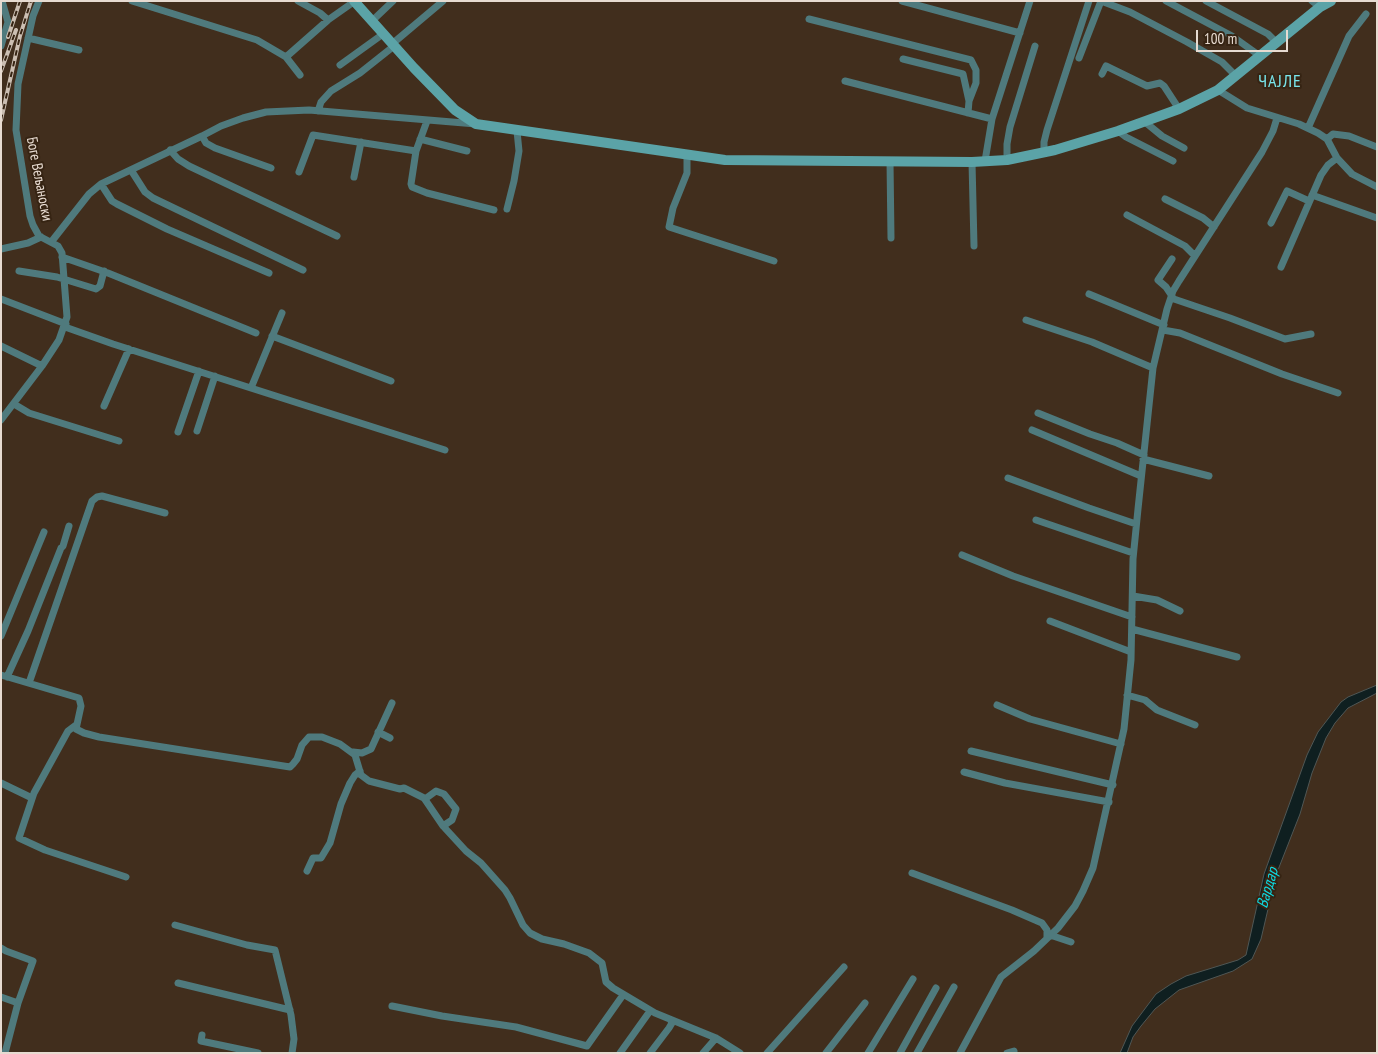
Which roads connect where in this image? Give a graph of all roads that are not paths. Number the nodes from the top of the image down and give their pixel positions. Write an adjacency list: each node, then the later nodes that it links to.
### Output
1 (2, 1): 24 (street)
2 (39, 1): 21 (street, Боге Вељаноски)
3 (132, 1): 27 (street)
4 (298, 1): 17 (street)
5 (355, 1): 17 (street); 18 (main road)
6 (393, 1): 18 (street)
7 (443, 1): 23 (street)
8 (902, 1): 19 (street)
9 (1030, 1): 19 (street)
10 (1089, 1): 58 (street)
11 (1166, 1): 28 (street)
12 (1206, 1): 22 (street)
13 (1331, 1): 14 (main road)
14 (1316, 4): 22 (main road)
15 (1366, 14): 46 (street)
16 (809, 19): 37 (street)
17 (328, 20): 27 (street)
18 (372, 21): 20 (main road)
19 (1020, 33): 42 (street)
20 (383, 34): 23 (main road); 31 (street)
21 (28, 38): 26 (street); 83 (street, Боге Вељаноски)
22 (1277, 43): 28 (main road)
23 (393, 45): 39 (street); 45 (main road)
24 (1, 46)
25 (1035, 46): 61 (street)
26 (79, 50)
27 (286, 56): 33 (street)
28 (1260, 56): 34 (main road)
29 (1079, 58): 34 (street)
30 (903, 59): 37 (street)
31 (340, 65)
32 (1102, 74): 38 (street)
33 (300, 75)
34 (1236, 76): 36 (main road)
35 (845, 81): 40 (street)
36 (1218, 90): 38 (main road); 41 (street)
37 (969, 101): 40 (street)
38 (1179, 109): 44 (main road)
39 (318, 111): 43 (street); 49 (street)
40 (968, 113): 42 (street)
41 (1277, 118): 46 (street); 81 (street)
42 (992, 119): 63 (street)
43 (427, 121): 45 (street); 50 (street)
44 (1145, 122): 48 (main road); 54 (street)
45 (476, 124): 47 (main road)
46 (1308, 128): 51 (street)
47 (517, 130): 59 (main road); 76 (street)
48 (1118, 131): 58 (main road); 64 (street)
49 (202, 136): 55 (street); 66 (street)
50 (420, 139): 56 (street); 57 (street)
51 (1327, 140): 53 (street); 60 (street)
52 (361, 142): 56 (street); 68 (street); 69 (street)
53 (1377, 147)
54 (1184, 148)
55 (170, 150): 67 (street); 82 (street)
56 (416, 151): 77 (street)
57 (467, 151)
58 (1044, 152): 61 (main road)
59 (687, 156): 62 (main road); 91 (street)
60 (1337, 158): 72 (street); 74 (street)
61 (1007, 160): 63 (main road)
62 (890, 161): 65 (main road); 84 (street)
63 (985, 161): 65 (main road)
64 (1173, 161)
65 (972, 162): 86 (street)
66 (271, 168)
67 (132, 170): 70 (street); 73 (street)
68 (299, 172)
69 (354, 177)
70 (101, 184): 85 (street); 96 (street)
71 (136, 186): 73 (street)
72 (1377, 187)
73 (145, 192): 93 (street)
74 (1311, 198): 79 (street); 80 (street); 92 (street)
75 (1165, 199): 81 (street)
76 (507, 209)
77 (494, 210)
78 (1127, 215): 88 (street)
79 (1377, 218)
80 (1271, 224)
81 (1214, 227): 88 (street)
82 (337, 236)
83 (41, 237): 85 (street, Боге Вељаноски); 87 (street)
84 (891, 238)
85 (52, 241): 89 (street, Боге Вељаноски)
86 (974, 246)
87 (1, 249)
88 (1195, 256): 99 (street)
89 (62, 257): 95 (street); 97 (street, Боге Вељаноски)
90 (1172, 259): 99 (street)
91 (774, 261)
92 (1281, 267)
93 (303, 270)
94 (19, 271): 97 (street)
95 (104, 271): 97 (street); 105 (street)
96 (269, 273)
97 (64, 280): 103 (street, Боге Вељаноски)
98 (1089, 294): 104 (street)
99 (1171, 297): 104 (street); 106 (street)
100 (1, 299): 103 (street)
101 (282, 313): 107 (street)
102 (1026, 320): 111 (street)
103 (65, 326): 109 (street); 110 (street, Боге Вељаноски)
104 (1163, 328): 111 (street); 116 (street)
105 (256, 333)
106 (1311, 334)
107 (272, 336): 114 (street); 115 (street)
108 (1, 346): 110 (street)
109 (129, 349): 112 (street); 118 (street)
110 (42, 366): 117 (street, Боге Вељаноски)
111 (1153, 368): 126 (street)
112 (199, 371): 113 (street); 123 (street)
113 (215, 376): 115 (street); 122 (street)
114 (391, 381)
115 (251, 388): 125 (street)
116 (1338, 393)
117 (14, 404): 120 (street, Боге Вељаноски); 124 (street)
118 (104, 406)
119 (1038, 413): 126 (street)
120 (2, 418)
121 (1032, 430): 127 (street)
122 (197, 431)
123 (178, 432)
124 (119, 441)
125 (446, 450)
126 (1143, 457): 127 (street); 128 (street)
127 (1141, 476): 132 (street)
128 (1209, 476)
129 (1008, 478): 132 (street)
130 (165, 513): 146 (street)
131 (1036, 520): 135 (street)
132 (1136, 524): 135 (street)
133 (67, 528): 145 (street)
134 (44, 532): 142 (street)
135 (1134, 554): 137 (street)
136 (962, 555): 139 (street)
137 (1133, 596): 138 (street); 139 (street)
138 (1180, 611)
139 (1132, 617): 141 (street)
140 (1050, 621): 143 (street)
141 (1132, 629): 143 (street); 144 (street)
142 (1, 636)
143 (1131, 652): 147 (street)
144 (1237, 657)
145 (4, 676): 146 (street)
146 (29, 683): 151 (street)
147 (1127, 695): 150 (street); 154 (street)
148 (392, 703): 152 (street)
149 (997, 705): 154 (street)
150 (1195, 724)
151 (76, 725): 156 (street); 161 (street)
152 (378, 732): 153 (street); 156 (street)
153 (390, 738)
154 (1121, 744): 160 (street)
155 (971, 750): 160 (street)
156 (353, 752): 157 (street)
157 (360, 772): 162 (street); 165 (street)
158 (964, 772): 163 (street)
159 (1, 783): 161 (street)
160 (1112, 785): 163 (street)
161 (32, 798): 167 (street)
162 (425, 799): 164 (street); 164 (street)
163 (1109, 802): 169 (street)
164 (443, 826): 177 (street)
165 (307, 871)
166 (912, 873): 169 (street)
167 (126, 877)
168 (175, 925): 182 (street)
169 (1049, 936): 170 (street); 199 (street)
170 (1071, 942)
171 (1, 948): 179 (street)
172 (844, 967): 194 (street)
173 (914, 979): 196 (street)
174 (178, 983): 182 (street)
175 (954, 987): 198 (street)
176 (936, 988): 197 (street)
177 (623, 994): 181 (street); 183 (street)
178 (1, 997): 179 (street)
179 (18, 1003): 187 (street)
180 (865, 1003): 195 (street)
181 (392, 1006)
182 (290, 1010): 189 (street)
183 (650, 1011): 184 (street); 190 (street)
184 (671, 1021): 186 (street); 191 (street)
185 (202, 1035): 188 (street)
186 (716, 1038): 192 (street); 193 (street)
187 (5, 1053)
188 (258, 1053)
189 (292, 1053)
190 (620, 1053)
191 (650, 1053)
192 (704, 1053)
193 (740, 1053)
194 (767, 1053)
195 (826, 1053)
196 (868, 1053)
197 (900, 1053)
198 (917, 1053)
199 (960, 1053)

